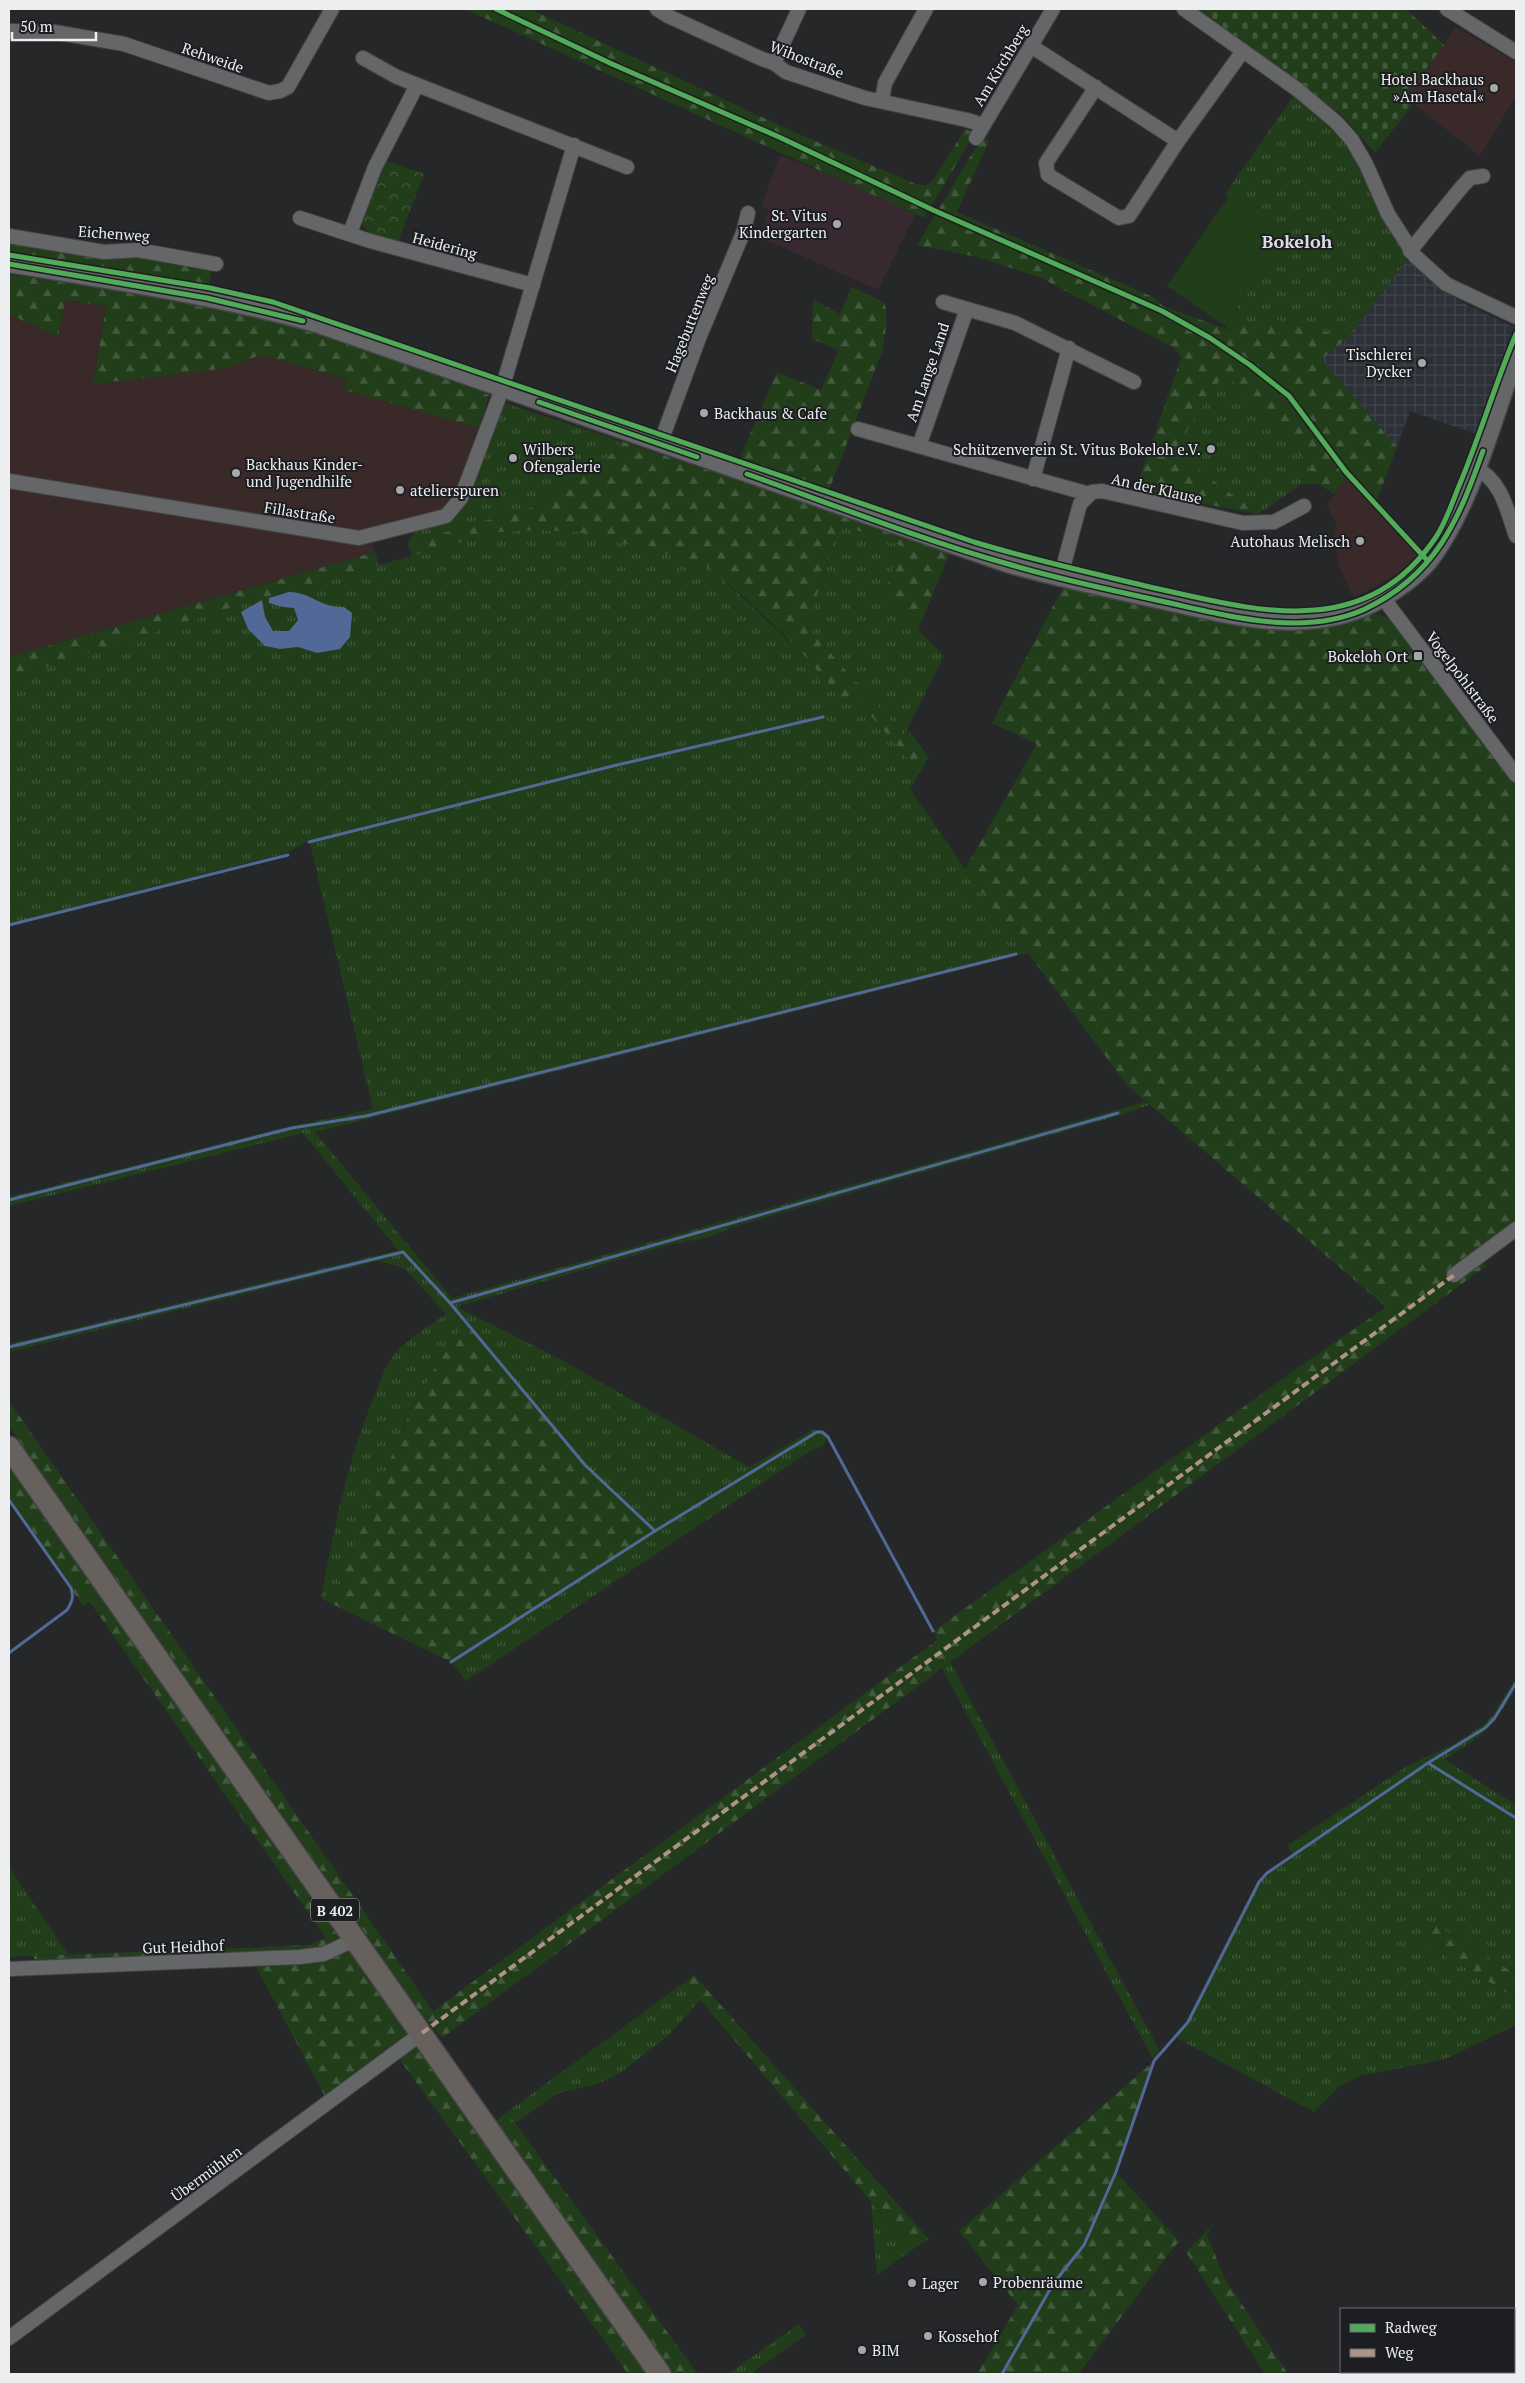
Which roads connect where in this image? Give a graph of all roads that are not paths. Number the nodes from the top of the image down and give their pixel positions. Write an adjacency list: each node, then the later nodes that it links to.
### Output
1 (332, 9): 8 (street, Rehweide)
2 (657, 9): 13 (street, Wihostraße)
3 (799, 9): 13 (street)
4 (926, 9): 16 (street)
5 (1053, 9): 9 (street, Am Kirchberg)
6 (1184, 9): 10 (street)
7 (1447, 9): 11 (street)
8 (9, 31)
9 (1031, 46): 15 (street); 17 (street, Am Kirchberg)
10 (1243, 51): 19 (street); 27 (street)
11 (1516, 52)
12 (364, 58): 14 (street)
13 (774, 63): 16 (street, Wihostraße)
14 (416, 84): 20 (street); 25 (street)
15 (1096, 87): 19 (street); 19 (street)
16 (882, 100): 17 (street, Wihostraße)
17 (983, 125): 18 (street, Am Kirchberg)
18 (976, 138)
19 (1178, 141)
20 (574, 145): 21 (street); 30 (street)
21 (628, 167)
22 (1483, 176): 27 (street)
23 (748, 213): 39 (street, Hagebuttenweg)
24 (300, 218): 25 (street, Heidering)
25 (350, 233): 30 (street, Heidering)
26 (9, 236): 29 (street, Eichenweg)
27 (1410, 251): 33 (street)
28 (9, 264): 37 (street)
29 (216, 264)
30 (533, 285): 37 (street)
31 (943, 302): 32 (street, Am Lange Land)
32 (967, 309): 34 (street, Am Lange Land); 40 (street, Am Lange Land)
33 (1516, 317)
34 (1069, 348): 36 (street, Am Lange Land); 42 (street)
35 (1516, 357): 41 (street)
36 (1134, 382)
37 (502, 389): 39 (street); 43 (street, Fillastraße)
38 (858, 428): 40 (street, Am Lange Land)
39 (660, 444): 47 (street)
40 (919, 446): 42 (street, Am Lange Land)
41 (1476, 468): 46 (street); 48 (street)
42 (1033, 479): 44 (street, Am Lange Land)
43 (9, 481)
44 (1089, 494): 45 (street, An der Klause); 47 (street)
45 (1304, 506)
46 (1516, 536)
47 (1060, 579): 48 (street)
48 (1384, 598): 49 (street, Vogelpohlstraße)
49 (1516, 775)
50 (1516, 1229): 51 (street)
51 (1454, 1275)
52 (9, 1447): 53 (main road, B 402)
53 (356, 1939): 54 (street, Gut Heidhof); 55 (main road, B 402)
54 (9, 1969)
55 (422, 2034): 56 (street, Übermühlen); 57 (main road, B 402)
56 (9, 2338)
57 (660, 2374)

